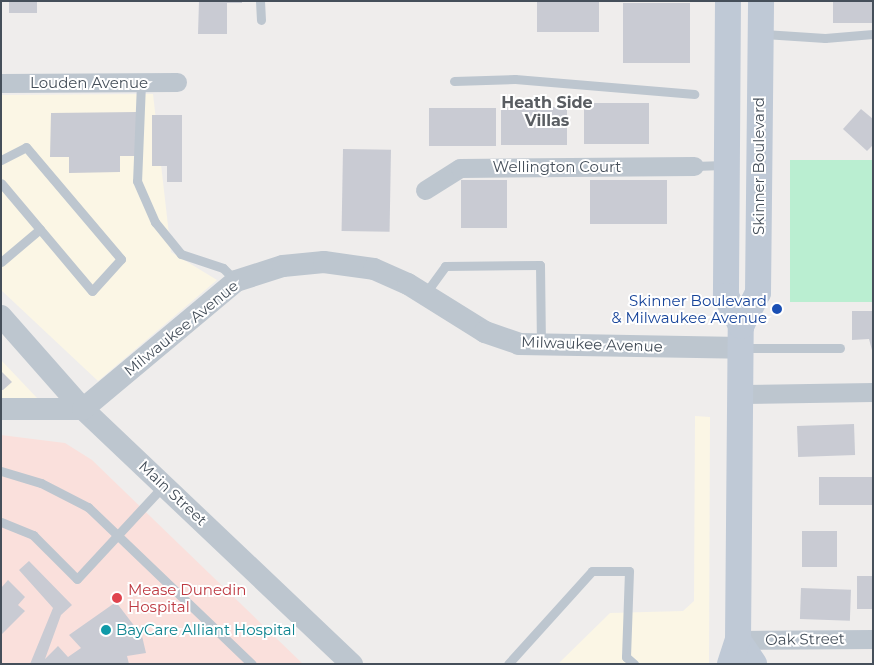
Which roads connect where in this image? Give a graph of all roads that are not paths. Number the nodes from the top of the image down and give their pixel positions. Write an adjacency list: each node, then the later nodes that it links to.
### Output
1 (260, 1): 4 (lane)
2 (728, 1): 13 (main road, Skinner Boulevard)
3 (761, 1): 5 (main road, Skinner Boulevard)
4 (260, 20)
5 (761, 34): 6 (lane); 22 (main road, Skinner Boulevard)
6 (873, 34)
7 (454, 81): 11 (lane)
8 (177, 82): 10 (street, Louden Avenue)
9 (1, 83): 10 (street, Louden Avenue)
10 (141, 83): 19 (lane)
11 (694, 94)
12 (1, 160): 17 (lane)
13 (727, 165): 14 (lane); 22 (main road, Skinner Boulevard)
14 (694, 166): 16 (street, Wellington Court)
15 (1, 183): 17 (lane)
16 (425, 190)
17 (40, 229): 18 (lane)
18 (1, 262)
19 (236, 280): 20 (street, Milwaukee Avenue); 28 (street, Milwaukee Avenue)
20 (425, 294): 23 (street, Milwaukee Avenue); 23 (lane)
21 (1, 316): 28 (street, Main Street)
22 (741, 337): 23 (street, Milwaukee Avenue); 24 (lane); 26 (main road, Skinner Boulevard)
23 (542, 344)
24 (840, 348)
25 (873, 392): 26 (street)
26 (741, 394): 34 (main road, Skinner Boulevard)
27 (1, 409): 28 (street)
28 (83, 409): 30 (street, Main Street)
29 (1, 471): 32 (lane)
30 (165, 485): 32 (lane); 36 (street, Main Street)
31 (1, 522): 32 (lane)
32 (116, 537): 35 (lane)
33 (873, 639): 34 (street, Oak Street)
34 (734, 652): 39 (main road)
35 (252, 664)
36 (352, 664)
37 (508, 664): 38 (lane)
38 (634, 664)
39 (754, 664)

